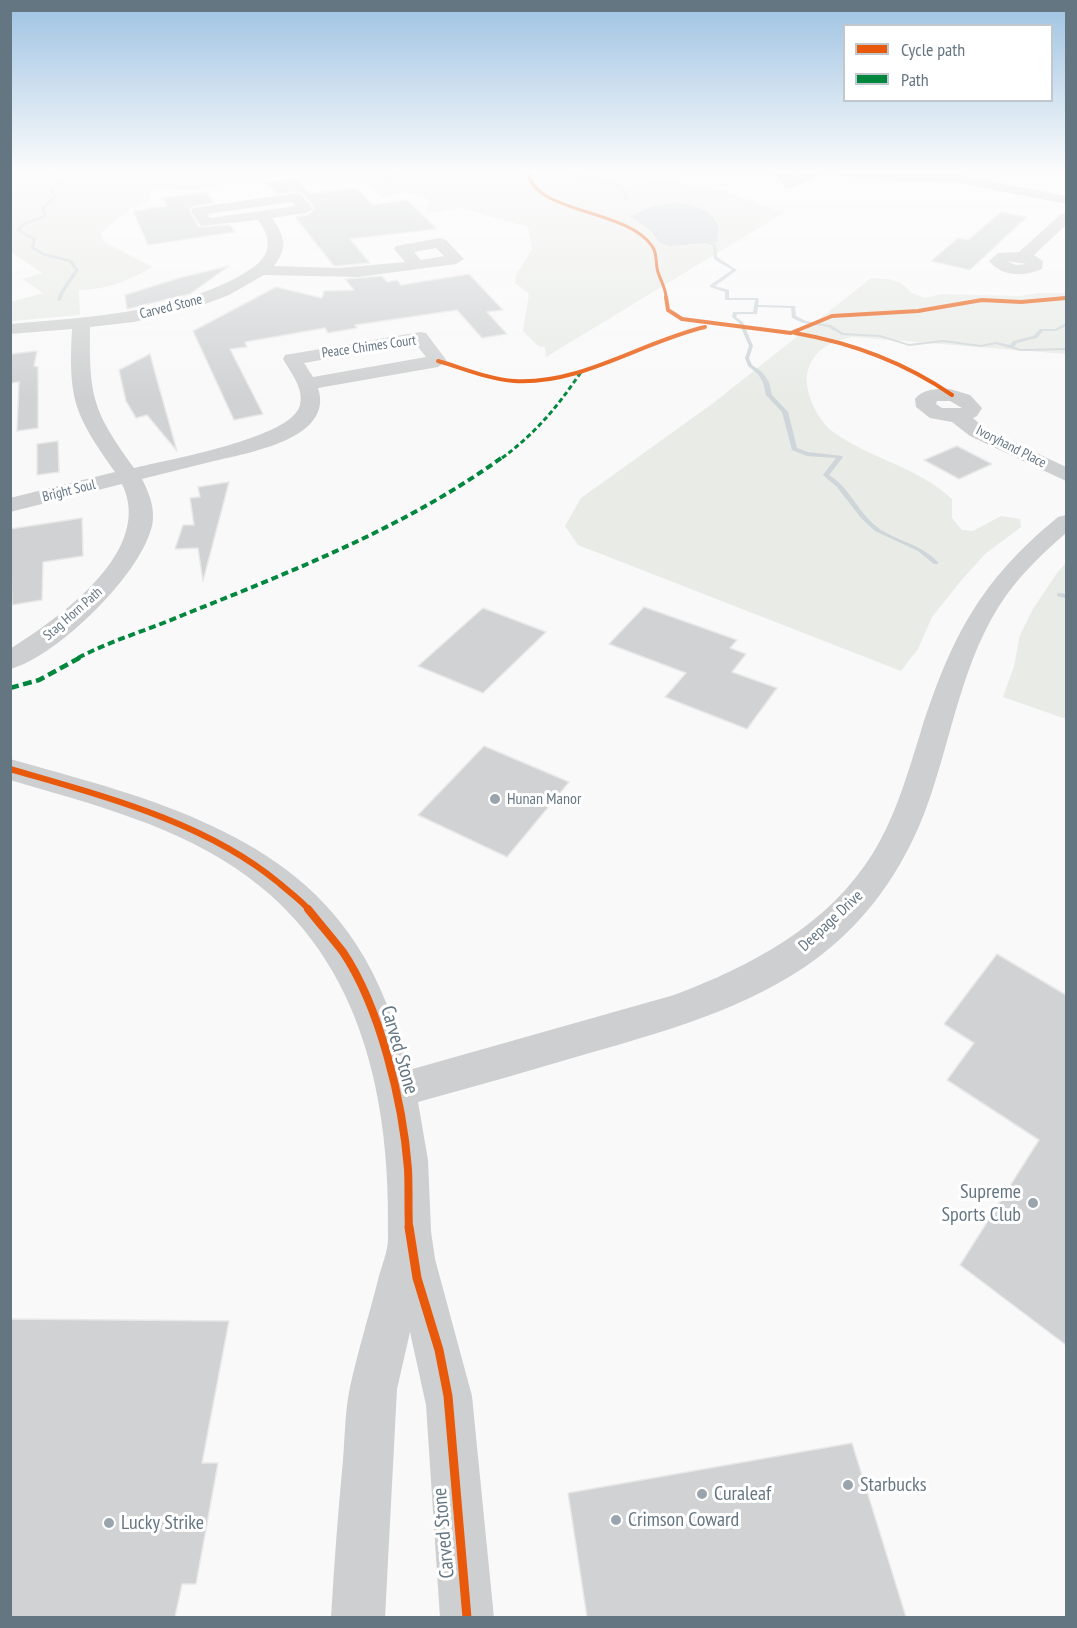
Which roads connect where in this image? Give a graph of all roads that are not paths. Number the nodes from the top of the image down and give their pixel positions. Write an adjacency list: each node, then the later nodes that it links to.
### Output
1 (276, 247): 5 (street, Carved Stone)
2 (1041, 247): 3 (street)
3 (1023, 257)
4 (417, 265): 5 (street)
5 (261, 270): 6 (street, Carved Stone)
6 (81, 322): 7 (street, Carved Stone); 11 (street, Stag Horn Path)
7 (10, 329)
8 (306, 384): 8 (street, Peace Chimes Court); 11 (street, Peace Chimes Court)
9 (958, 416): 10 (street, Ivoryhand Place)
10 (1066, 475)
11 (128, 477): 12 (street, Bright Soul); 14 (street, Stag Horn Path)
12 (10, 505)
13 (1066, 522): 16 (street, Deepage Drive)
14 (10, 662)
15 (10, 769): 16 (street, Carved Stone)
16 (396, 1091): 17 (street, Carved Stone)
17 (410, 1242): 18 (street, Carved Stone); 19 (street, Carved Stone)
18 (358, 1617)
19 (467, 1617)

